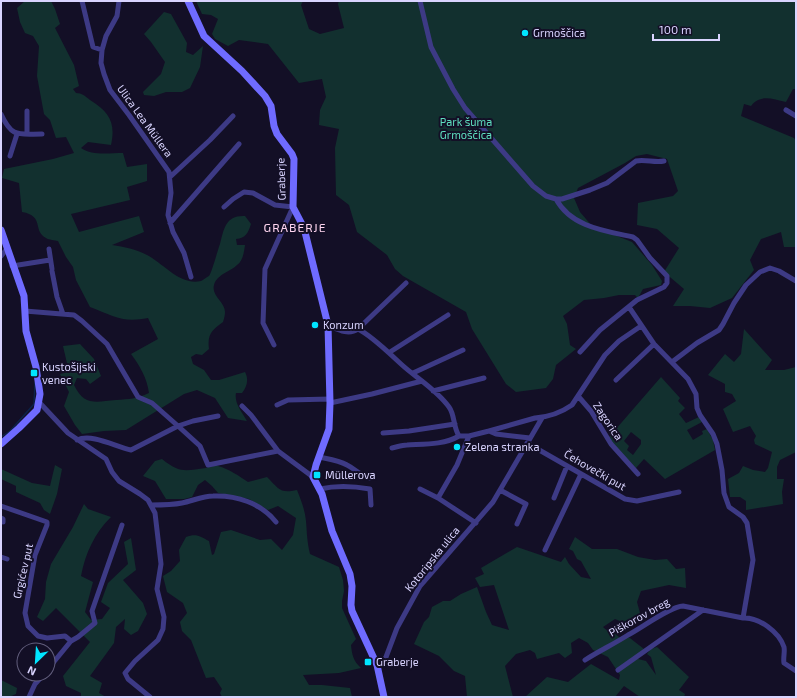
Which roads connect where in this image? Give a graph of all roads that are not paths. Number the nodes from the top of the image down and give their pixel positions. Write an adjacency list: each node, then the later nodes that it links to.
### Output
1 (82, 1): 5 (street)
2 (119, 1): 5 (street, Ulica Lea Müllera)
3 (188, 1): 20 (street, Graberje)
4 (420, 1): 18 (street)
5 (102, 50): 17 (street, Ulica Lea Müllera)
6 (786, 110): 10 (street)
7 (27, 111): 12 (street)
8 (1, 114): 11 (street)
9 (233, 116): 17 (street)
10 (796, 116)
11 (17, 134): 12 (street); 15 (street)
12 (27, 134): 13 (street)
13 (42, 134)
14 (239, 144): 21 (street)
15 (10, 156)
16 (664, 161): 18 (street)
17 (170, 177): 21 (street, Ulica Lea Müllera)
18 (556, 199): 31 (street)
19 (224, 207): 20 (street)
20 (293, 207): 35 (street, Graberje); 39 (street)
21 (170, 223): 28 (street, Ulica Lea Müllera)
22 (1, 230): 23 (street)
23 (7, 249): 25 (street); 27 (street)
24 (49, 249): 26 (street)
25 (1, 256)
26 (50, 260): 27 (street); 33 (street)
27 (12, 266): 32 (street)
28 (191, 277)
29 (796, 281): 43 (street)
30 (406, 283): 37 (street)
31 (629, 307): 36 (street); 42 (street)
32 (25, 311): 33 (street); 51 (street)
33 (63, 314): 57 (street)
34 (448, 315): 41 (street)
35 (328, 325): 37 (street); 50 (street, Graberje)
36 (641, 326): 38 (street); 49 (street)
37 (358, 329): 41 (street)
38 (654, 344): 43 (street); 46 (street)
39 (274, 345)
40 (463, 350): 44 (street)
41 (390, 352): 44 (street)
42 (580, 352)
43 (672, 362): 90 (street)
44 (413, 373): 47 (street)
45 (484, 378): 48 (street)
46 (616, 380)
47 (422, 381): 48 (street); 50 (street)
48 (434, 391): 56 (street)
49 (578, 396): 55 (street); 70 (street, Zagorica)
50 (330, 401): 52 (street); 67 (street, Graberje)
51 (39, 402): 62 (street); 64 (street)
52 (277, 405)
53 (242, 406): 66 (street)
54 (218, 416): 57 (street)
55 (542, 418): 58 (street); 63 (street, Kotoripska ulica)
56 (454, 424): 59 (street); 60 (street)
57 (178, 426): 62 (street); 66 (street)
58 (489, 431): 61 (street); 63 (street)
59 (384, 433)
60 (459, 436): 61 (street); 65 (street)
61 (469, 436): 77 (street)
62 (77, 440): 79 (street)
63 (529, 441): 68 (street, Čehovečki put); 75 (street, Kotoripska ulica)
64 (1, 444)
65 (392, 448)
66 (278, 451): 71 (street)
67 (319, 457): 71 (street, Graberje); 72 (street)
68 (567, 466): 69 (street, Čehovečki put); 78 (street)
69 (581, 474): 76 (street, Čehovečki put); 86 (street)
70 (638, 474)
71 (313, 476): 73 (street)
72 (370, 478)
73 (320, 489): 80 (street); 94 (street)
74 (420, 489): 77 (street)
75 (500, 490): 83 (street, Kotoripska ulica); 84 (street)
76 (678, 492)
77 (438, 498): 83 (street)
78 (554, 498)
79 (152, 505): 82 (street); 99 (street)
80 (371, 505)
81 (1, 506): 91 (street, Grgićev put)
82 (276, 522)
83 (476, 523): 94 (street, Kotoripska ulica)
84 (517, 524)
85 (122, 525): 91 (street)
86 (545, 550)
87 (1, 557): 88 (street)
88 (7, 559)
89 (703, 610): 90 (street, Piškorov breg); 93 (street, Piškorov breg); 95 (street)
90 (743, 618): 96 (street, Piškorov breg)
91 (71, 641): 92 (street)
92 (56, 660)
93 (585, 660)
94 (377, 665): 100 (street)
95 (618, 670)
96 (796, 671)
97 (37, 682): 98 (street)
98 (29, 697)
99 (150, 697)
100 (384, 697)

